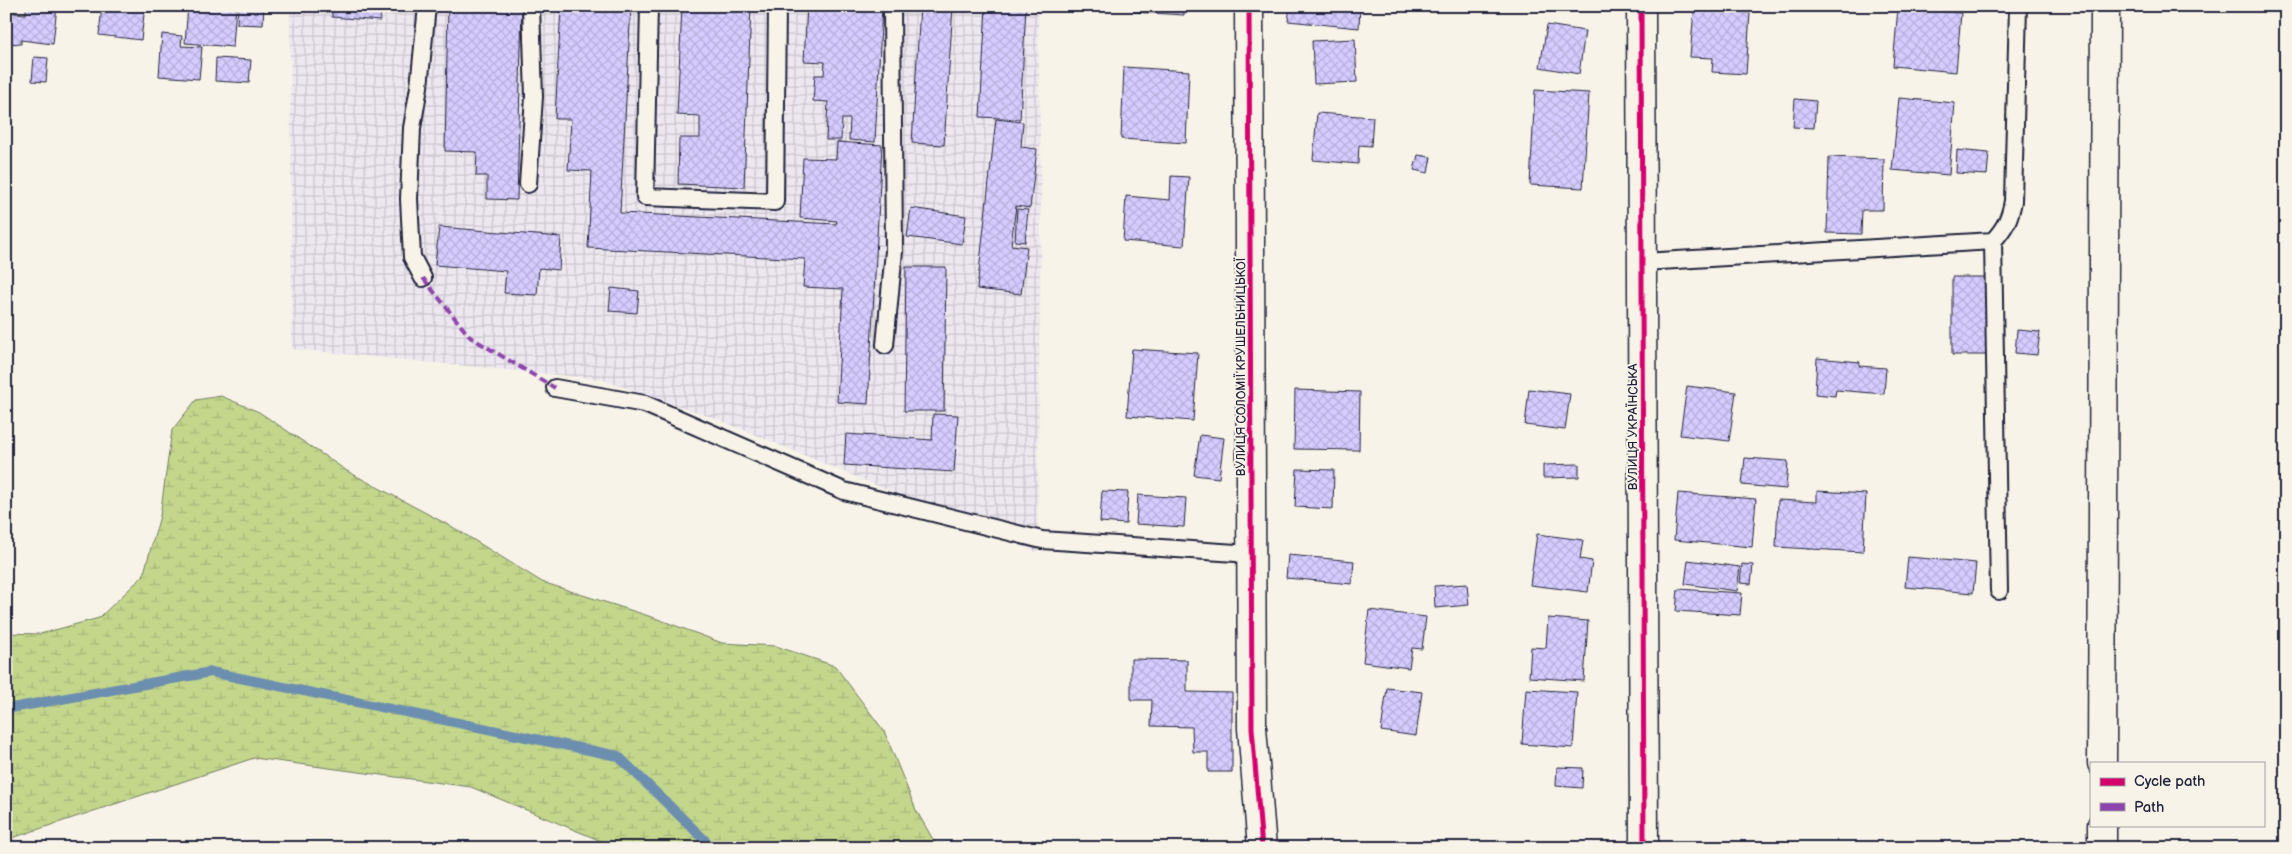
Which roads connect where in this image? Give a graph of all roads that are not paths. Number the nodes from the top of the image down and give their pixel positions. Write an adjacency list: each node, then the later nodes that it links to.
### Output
1 (427, 6): 13 (lane)
2 (531, 6): 10 (lane)
3 (649, 6): 4 (lane)
4 (776, 6)
5 (892, 6): 14 (lane)
6 (1249, 6): 16 (street, ВУЛИЦЯ СОЛОМІЇ КРУШЕЛЬНИЦЬКОЇ)
7 (1641, 6): 12 (street, ВУЛИЦЯ УКРАЇНСЬКА)
8 (2018, 6): 11 (lane)
9 (2105, 6): 18 (street)
10 (528, 184)
11 (1992, 240): 12 (lane); 17 (lane)
12 (1643, 262): 21 (street, ВУЛИЦЯ УКРАЇНСЬКА)
13 (422, 278)
14 (885, 346)
15 (555, 388): 16 (lane)
16 (1251, 554): 20 (street, ВУЛИЦЯ СОЛОМІЇ КРУШЕЛЬНИЦЬКОЇ)
17 (1999, 591)
18 (2102, 762)
19 (2102, 826): 22 (street)
20 (1262, 848)
21 (1644, 848)
22 (2102, 848)

